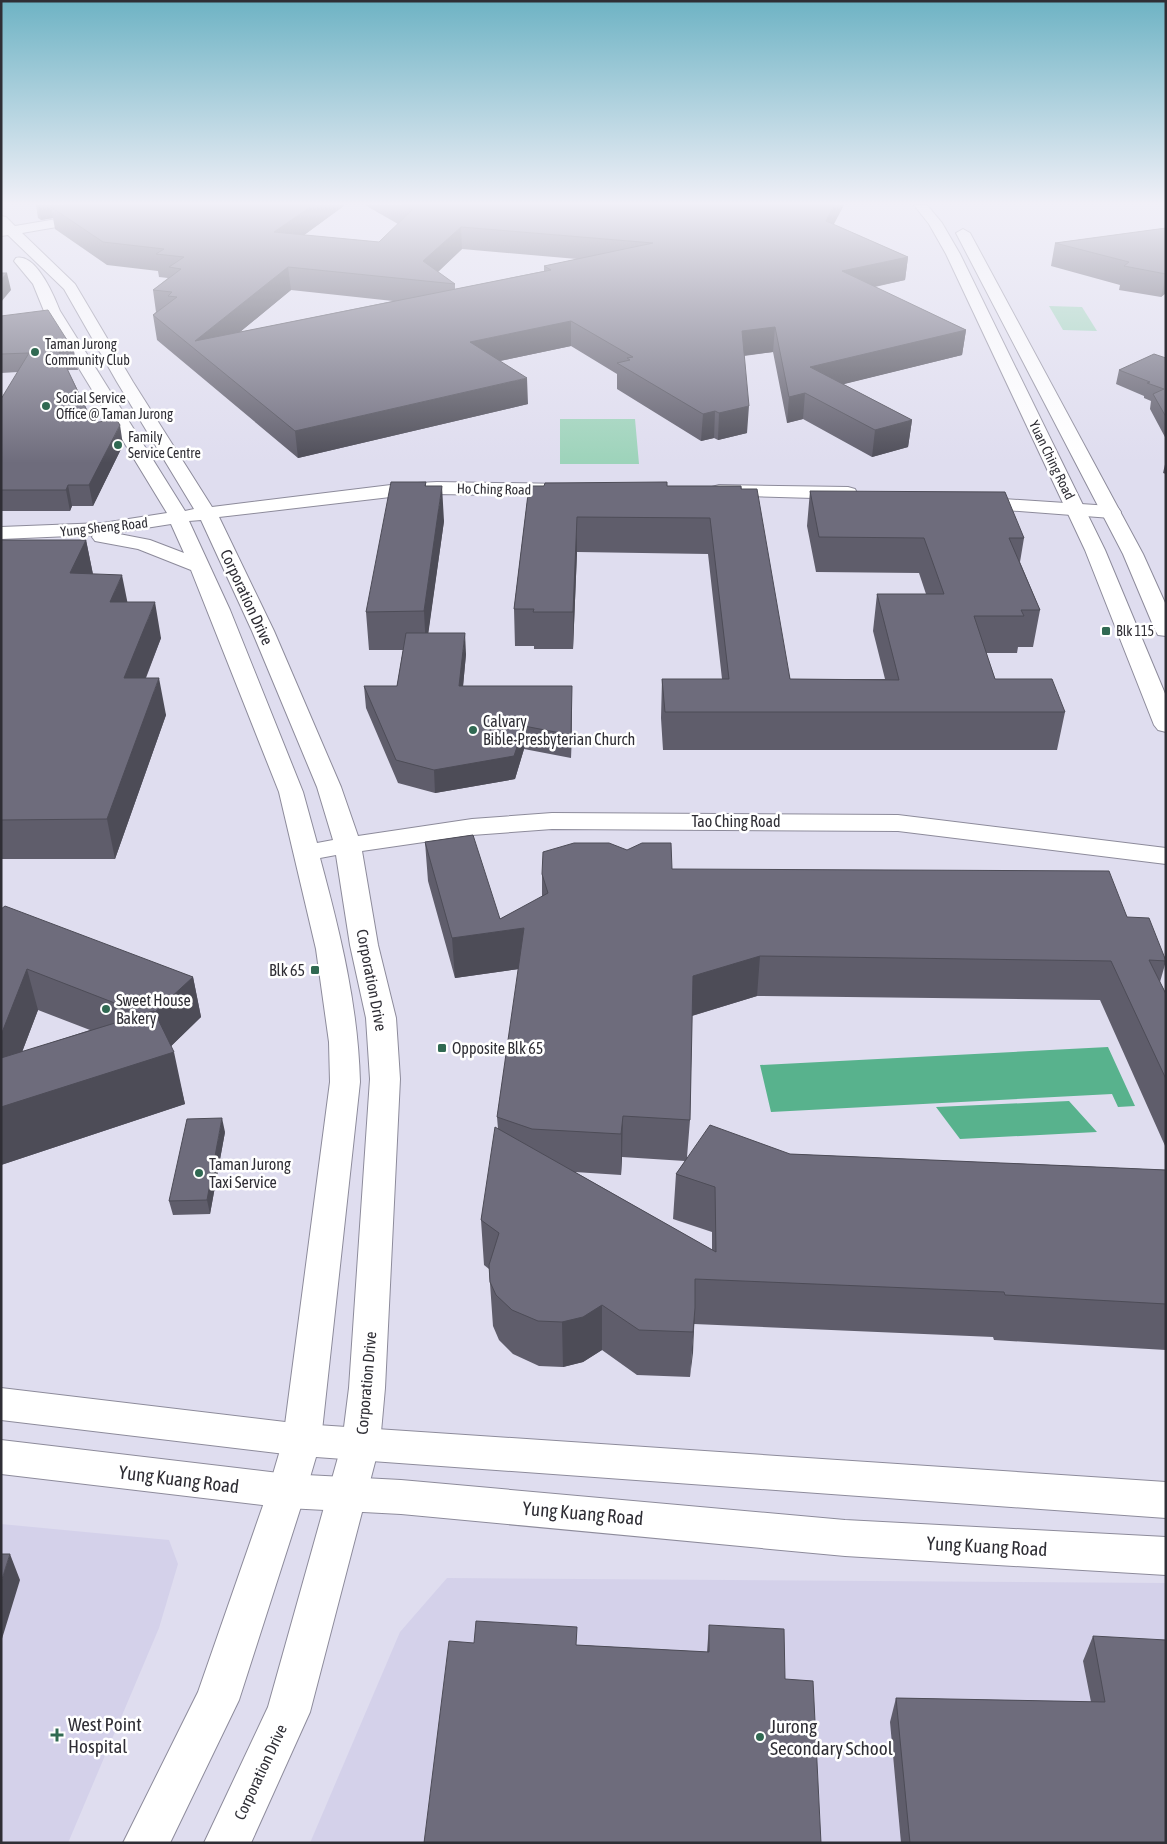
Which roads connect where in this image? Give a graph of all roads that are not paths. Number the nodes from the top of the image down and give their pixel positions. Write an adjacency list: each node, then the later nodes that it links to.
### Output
1 (45, 291): 6 (street, Corporation Drive)
2 (72, 291): 5 (street, Corporation Drive)
3 (971, 291): 7 (street, Yuan Ching Road)
4 (994, 291): 8 (street, Yuan Ching Road)
5 (85, 315): 6 (street); 15 (street, Corporation Drive)
6 (48, 319): 16 (street, Corporation Drive)
7 (1012, 377): 8 (street); 13 (street, Yuan Ching Road)
8 (1040, 377): 14 (street, Yuan Ching Road)
9 (581, 490): 15 (street, Ho Ching Road)
10 (697, 490): 11 (street)
11 (862, 494)
12 (958, 502): 13 (street)
13 (1076, 510): 14 (street); 21 (street, Yuan Ching Road)
14 (1111, 512): 20 (street, Yuan Ching Road)
15 (206, 514): 16 (street, Yung Sheng Road); 22 (street, Corporation Drive)
16 (178, 518): 17 (street, Yung Sheng Road); 19 (street, Corporation Drive)
17 (62, 532): 18 (street, Yung Sheng Road); 19 (street)
18 (1, 533)
19 (198, 566): 23 (street, Corporation Drive)
20 (1166, 630)
21 (1166, 725)
22 (348, 847): 23 (street, Tao Ching Road); 24 (street, Tao Ching Road); 27 (street, Corporation Drive)
23 (306, 852): 26 (street, Corporation Drive)
24 (1166, 856)
25 (1, 1404): 26 (street)
26 (302, 1440): 27 (street); 29 (street, Corporation Drive)
27 (361, 1443): 30 (street, Corporation Drive); 31 (street)
28 (1, 1457): 29 (street, Yung Kuang Road)
29 (287, 1491): 30 (street, Yung Kuang Road); 33 (street, Corporation Drive)
30 (348, 1494): 32 (street, Yung Kuang Road); 34 (street, Corporation Drive)
31 (1166, 1500)
32 (1166, 1556)
33 (146, 1843)
34 (226, 1843)

